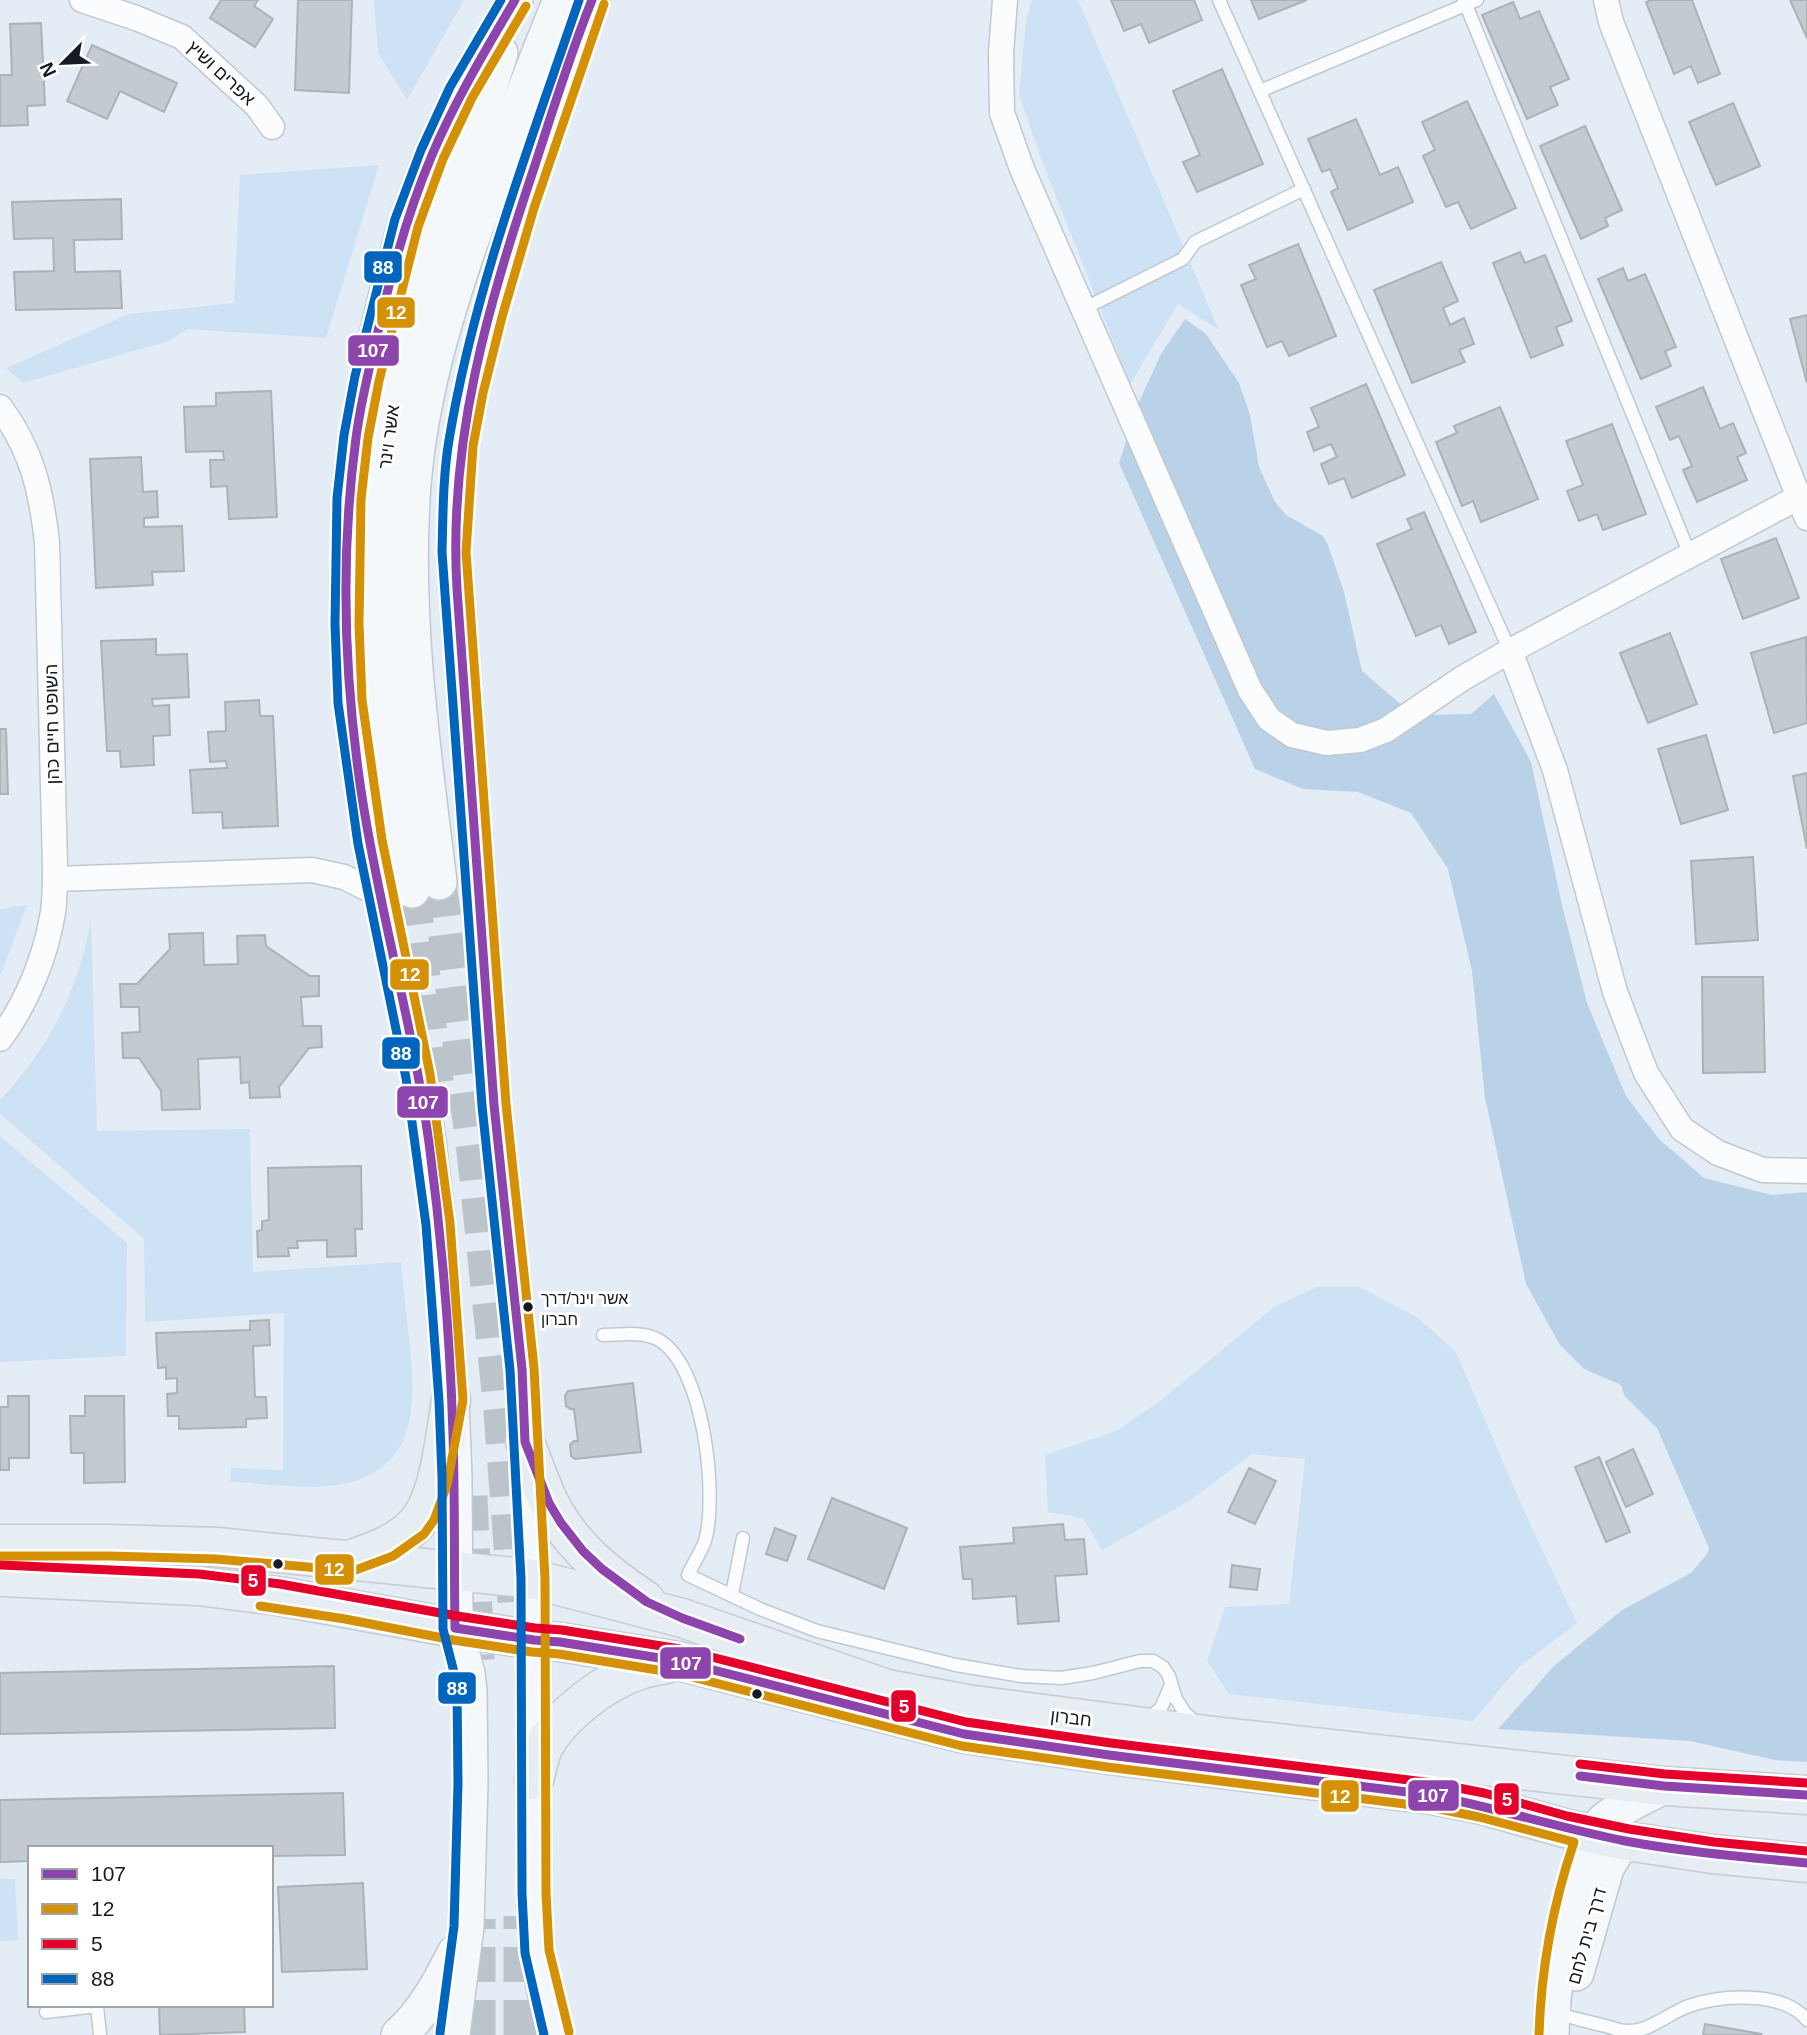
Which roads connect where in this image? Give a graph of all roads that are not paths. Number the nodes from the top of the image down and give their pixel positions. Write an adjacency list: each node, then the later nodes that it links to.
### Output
1 (82, 0): 10 (street, אפרים ושיץ)
2 (516, 0): 18 (main road, אשר וינר)
3 (561, 0): 18 (main road, אשר וינר)
4 (592, 0): 23 (main road)
5 (1005, 0): 12 (street)
6 (1219, 0): 9 (lane)
7 (1606, 0): 14 (street)
8 (1469, 2): 9 (lane); 15 (lane)
9 (1260, 92): 11 (lane)
10 (272, 127)
11 (1304, 189): 12 (lane); 16 (lane)
12 (1083, 309): 16 (street)
13 (0, 408): 17 (street, השופט חיים כהן)
14 (1804, 503): 15 (street)
15 (1690, 555): 16 (street)
16 (1510, 651): 20 (street)
17 (55, 879): 18 (street); 19 (street, השופט חיים כהן)
18 (410, 889): 22 (main road)
19 (0, 1039)
20 (1807, 1171)
21 (603, 1335): 30 (lane)
22 (451, 1400): 26 (highway); 27 (main road)
23 (525, 1442): 29 (main road); 31 (highway)
24 (743, 1538): 30 (lane)
25 (0, 1544): 26 (highway, חברון)
26 (351, 1559): 27 (highway, חברון)
27 (454, 1571): 29 (highway, חברון); 32 (main road)
28 (0, 1577): 32 (highway, חברון)
29 (533, 1579): 31 (highway, חברון); 33 (main road)
30 (732, 1594): 35 (lane)
31 (681, 1618): 36 (highway, חברון)
32 (455, 1628): 33 (highway, חברון); 43 (main road)
33 (534, 1640): 34 (highway, חברון); 38 (main road)
34 (678, 1661): 38 (highway); 41 (highway, חברון)
35 (1171, 1685): 36 (lane); 37 (lane)
36 (1129, 1726): 37 (highway, חברון)
37 (1214, 1736): 39 (highway, חברון)
38 (534, 1780): 53 (main road)
39 (1664, 1786): 40 (highway, חברון); 41 (main road, דרך בית לחם)
40 (1807, 1795)
41 (1609, 1838): 42 (highway, חברון); 48 (main road, דרך בית לחם)
42 (1807, 1863)
43 (466, 1927): 51 (main road); 52 (main road)
44 (88, 2007): 46 (lane)
45 (97, 2007): 50 (lane)
46 (46, 2012)
47 (1807, 2020): 49 (lane)
48 (1555, 2025): 49 (lane)
49 (1649, 2031)
50 (100, 2035)
51 (399, 2035)
52 (452, 2035)
53 (557, 2035)

